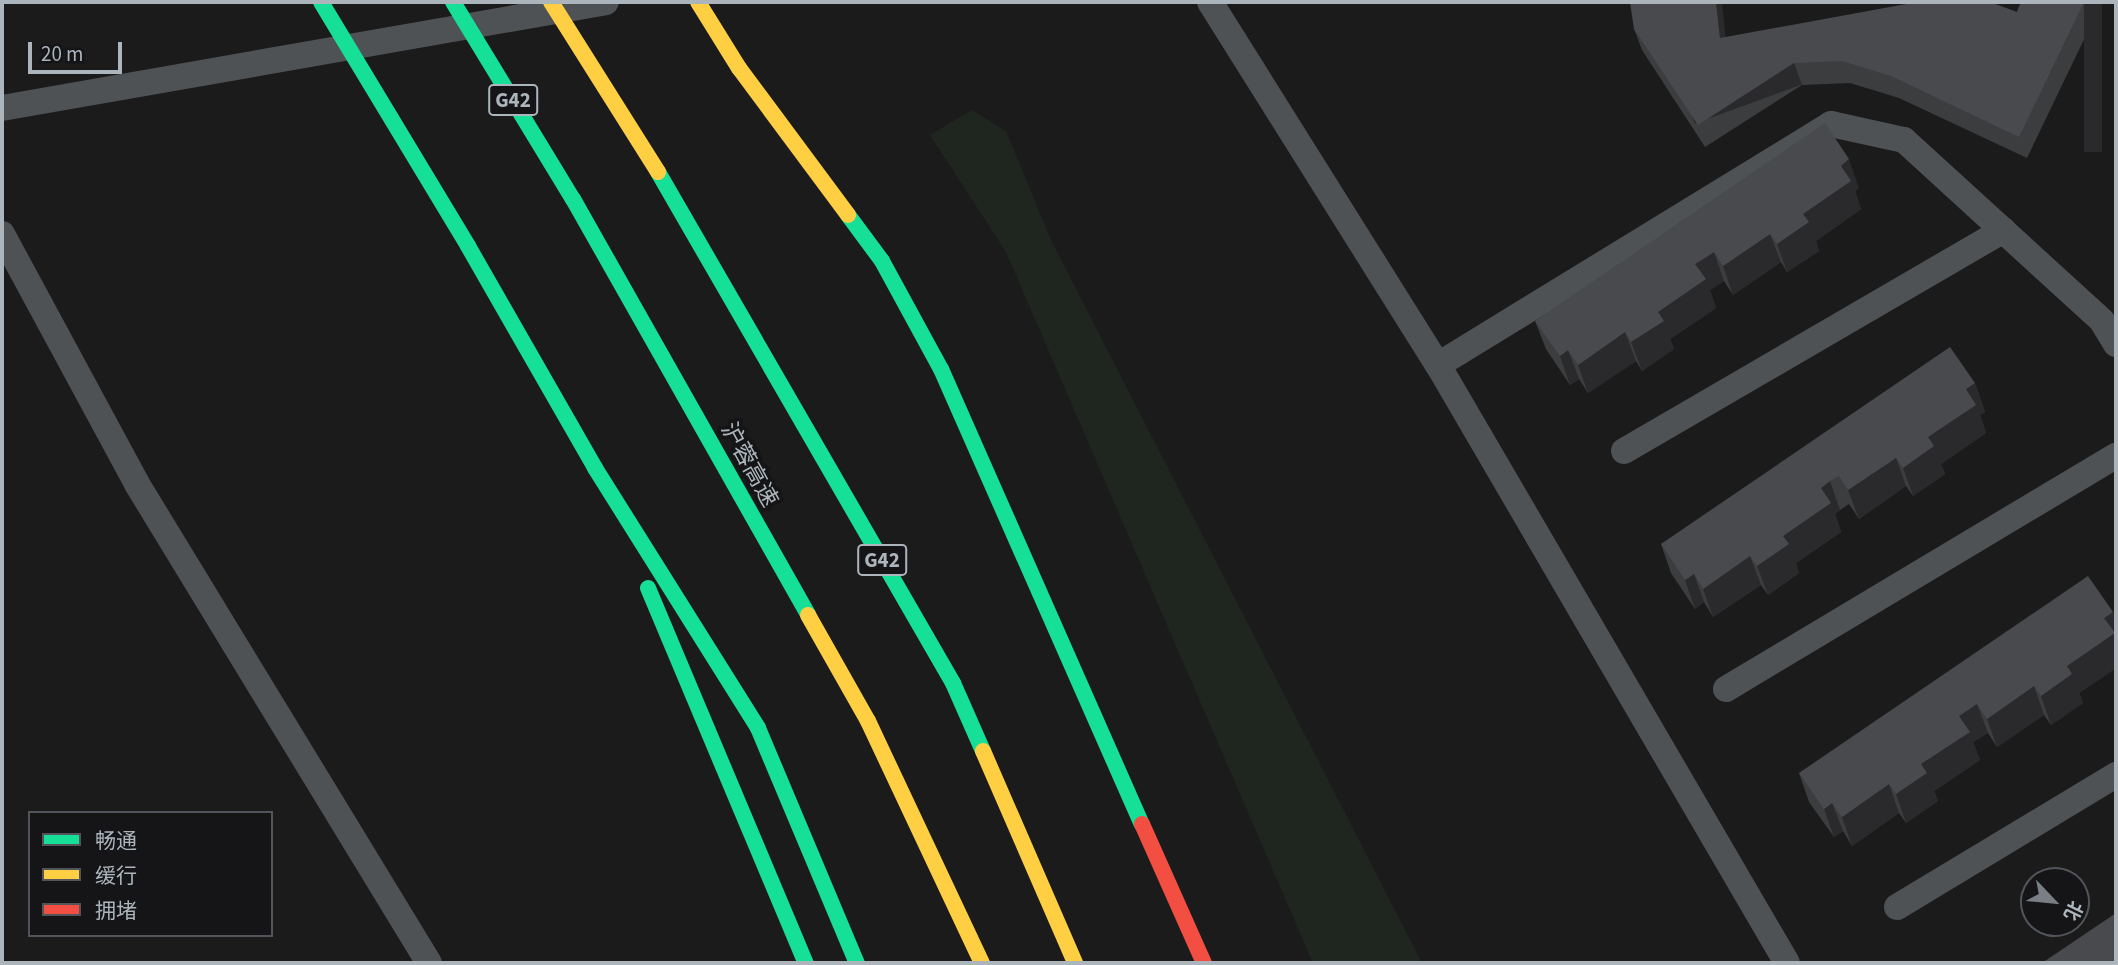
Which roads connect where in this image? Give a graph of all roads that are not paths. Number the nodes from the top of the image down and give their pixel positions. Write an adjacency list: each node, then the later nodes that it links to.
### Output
1 (321, 2): 14 (highway, bridge)
2 (453, 2): 21 (highway, 沪蓉高速 / G42, bridge)
3 (551, 2): 22 (highway, G42, bridge)
4 (606, 2): 7 (street)
5 (698, 2): 23 (highway)
6 (1210, 2): 11 (street)
7 (2, 108)
8 (2003, 230): 10 (street); 11 (street); 12 (street)
9 (2, 234): 18 (street)
10 (2116, 344)
11 (1438, 365): 24 (street)
12 (1624, 451)
13 (2116, 456): 15 (street)
14 (595, 468): 19 (highway); 20 (highway)
15 (1726, 689)
16 (2116, 775): 17 (street)
17 (1897, 907)
18 (429, 963)
19 (806, 963)
20 (857, 963)
21 (982, 963)
22 (1075, 963)
23 (1204, 963)
24 (1787, 963)

